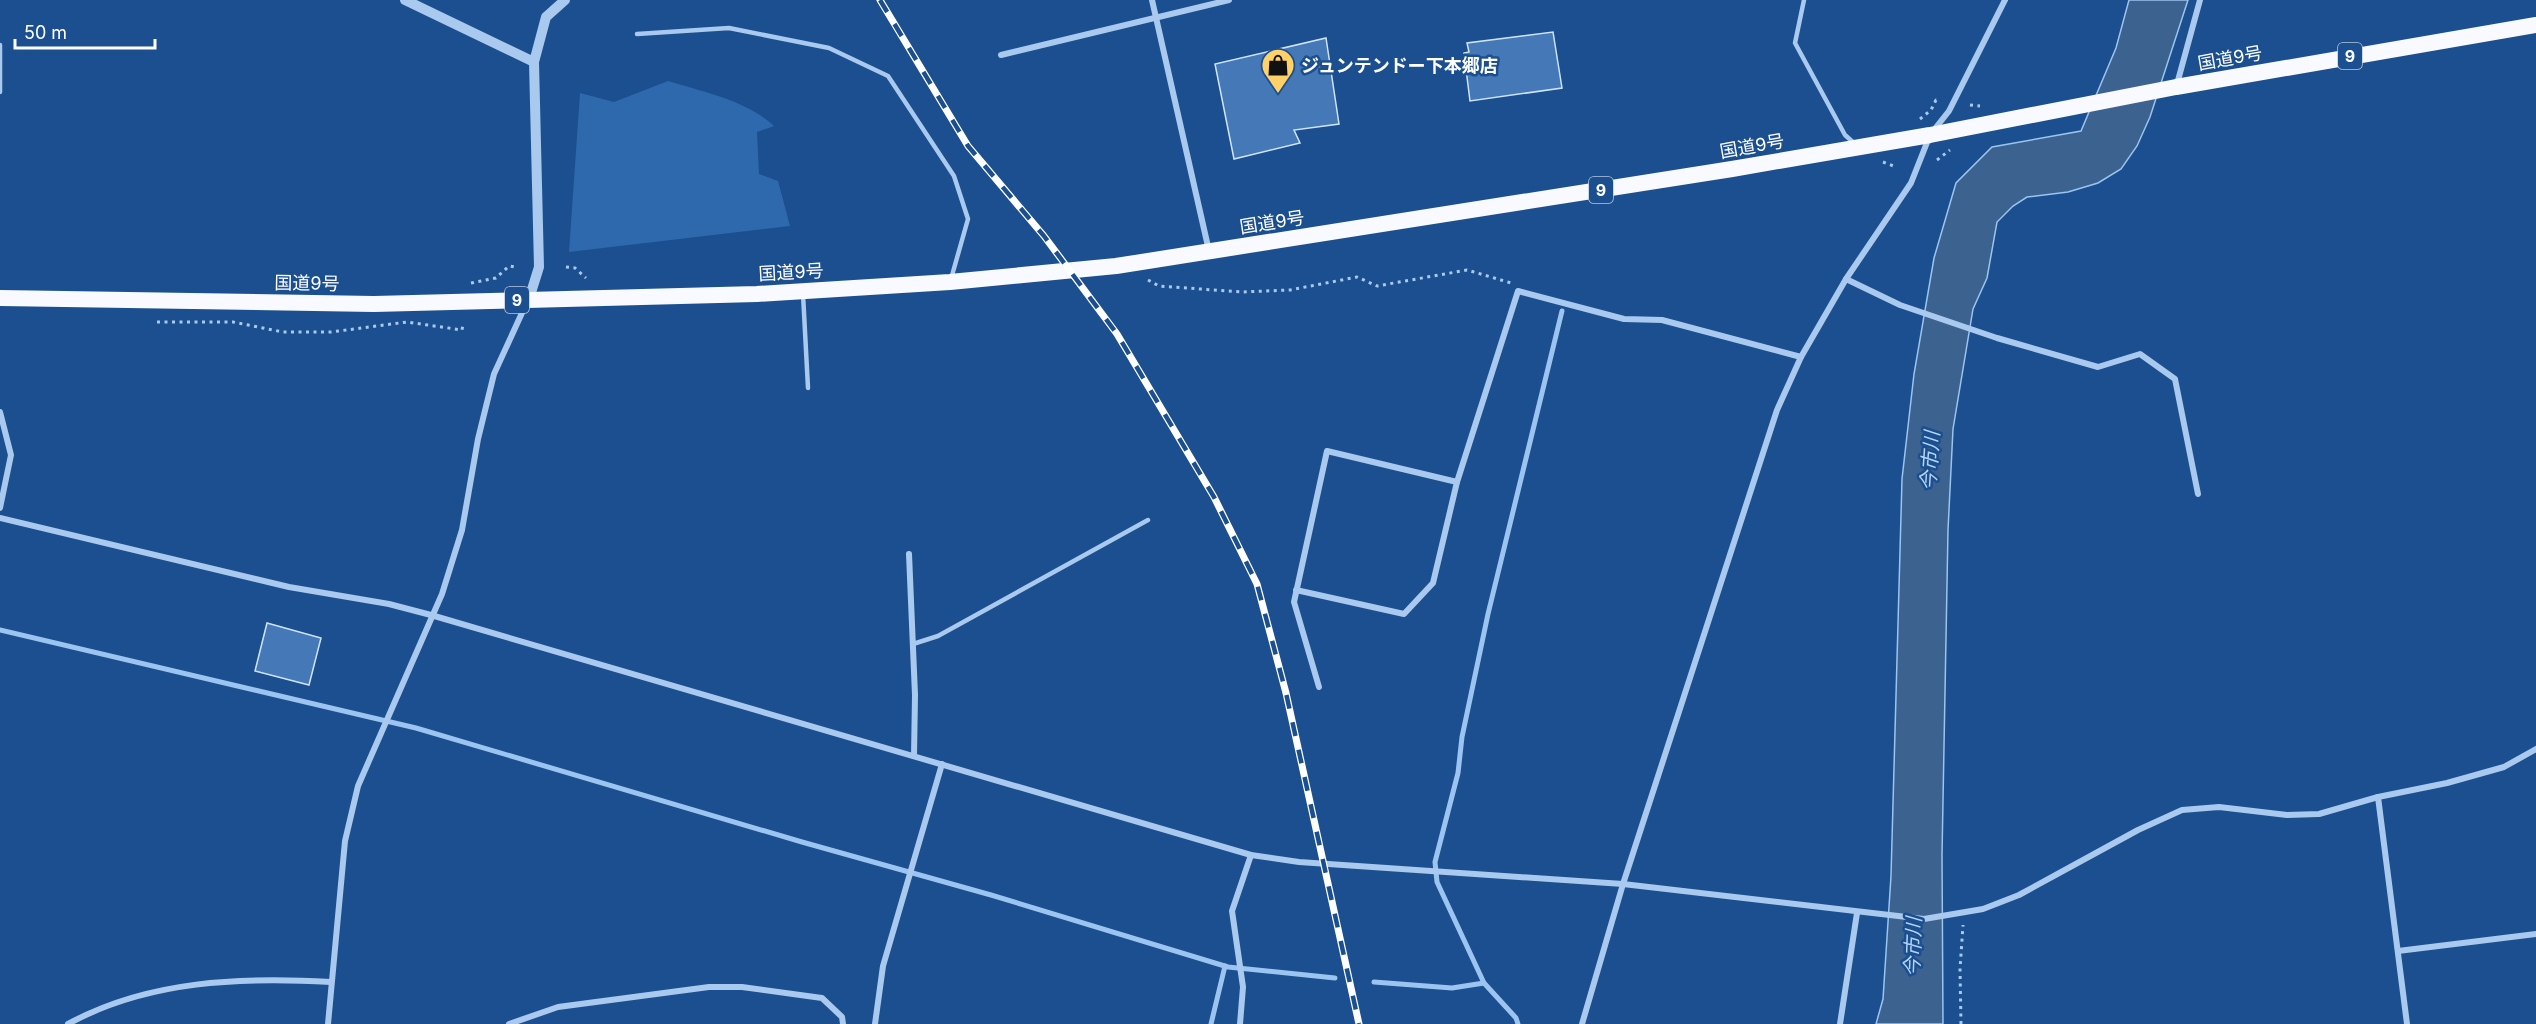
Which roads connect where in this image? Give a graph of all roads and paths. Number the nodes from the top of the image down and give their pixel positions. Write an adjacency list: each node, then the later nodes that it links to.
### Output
1 (405, 0): 13 (street)
2 (566, 0): 13 (street)
3 (1152, 0): 8 (street)
4 (1229, 0): 8 (street)
5 (1804, 0): 19 (lane)
6 (2005, 0): 18 (street)
7 (2200, 0): 14 (street)
8 (1156, 16): 12 (street); 22 (street)
9 (2536, 25): 14 (highway, 国道9号 / 9)
10 (637, 34): 29 (lane)
11 (0, 45): 15 (lane)
12 (1001, 55)
13 (534, 62): 35 (street)
14 (2170, 88): 18 (highway, 国道9号 / 9)
15 (0, 92)
16 (1941, 101): 17 (path)
17 (1919, 119)
18 (1930, 135): 19 (highway, 国道9号 / 9); 27 (street)
19 (1859, 147): 22 (highway, 国道9号 / 9)
20 (1883, 162): 21 (path)
21 (1896, 166)
22 (1210, 252): 29 (highway, 国道9号 / 9)
23 (515, 267): 30 (path)
24 (566, 267): 25 (path)
25 (586, 278): 28 (path); 31 (path)
26 (1145, 278): 33 (path)
27 (1846, 279): 38 (street); 42 (street)
28 (596, 280)
29 (950, 282): 32 (highway, 国道9号 / 9)
30 (465, 284)
31 (584, 284)
32 (803, 291): 35 (highway, 国道9号 / 9); 39 (lane)
33 (1518, 291): 38 (street); 41 (street)
34 (0, 298): 35 (highway, 国道9号 / 9)
35 (529, 299): 48 (street)
36 (158, 322): 37 (path)
37 (464, 324)
38 (1801, 357): 56 (street)
39 (808, 388)
40 (0, 412): 43 (street)
41 (1457, 482): 47 (street); 47 (street)
42 (2198, 494)
43 (0, 508)
44 (0, 518): 48 (street)
45 (1148, 520): 49 (lane)
46 (909, 554): 49 (street)
47 (1296, 590): 50 (street)
48 (432, 615): 52 (street); 61 (street)
49 (913, 644): 52 (street)
50 (1319, 687)
51 (2536, 749): 54 (street)
52 (914, 756): 53 (street)
53 (942, 764): 55 (street); 66 (street)
54 (2378, 797): 58 (street); 60 (street)
55 (1251, 855): 56 (street); 67 (street)
56 (1623, 884): 57 (street); 68 (street)
57 (1857, 913): 58 (street); 69 (street)
58 (1962, 914): 70 (path)
59 (2536, 934): 60 (street)
60 (2398, 951): 71 (street)
61 (331, 982): 62 (street); 63 (street)
62 (68, 1024)
63 (328, 1024)
64 (509, 1024): 65 (street)
65 (843, 1024)
66 (874, 1024)
67 (1240, 1024)
68 (1582, 1024)
69 (1840, 1024)
70 (1961, 1024)
71 (2407, 1024)

